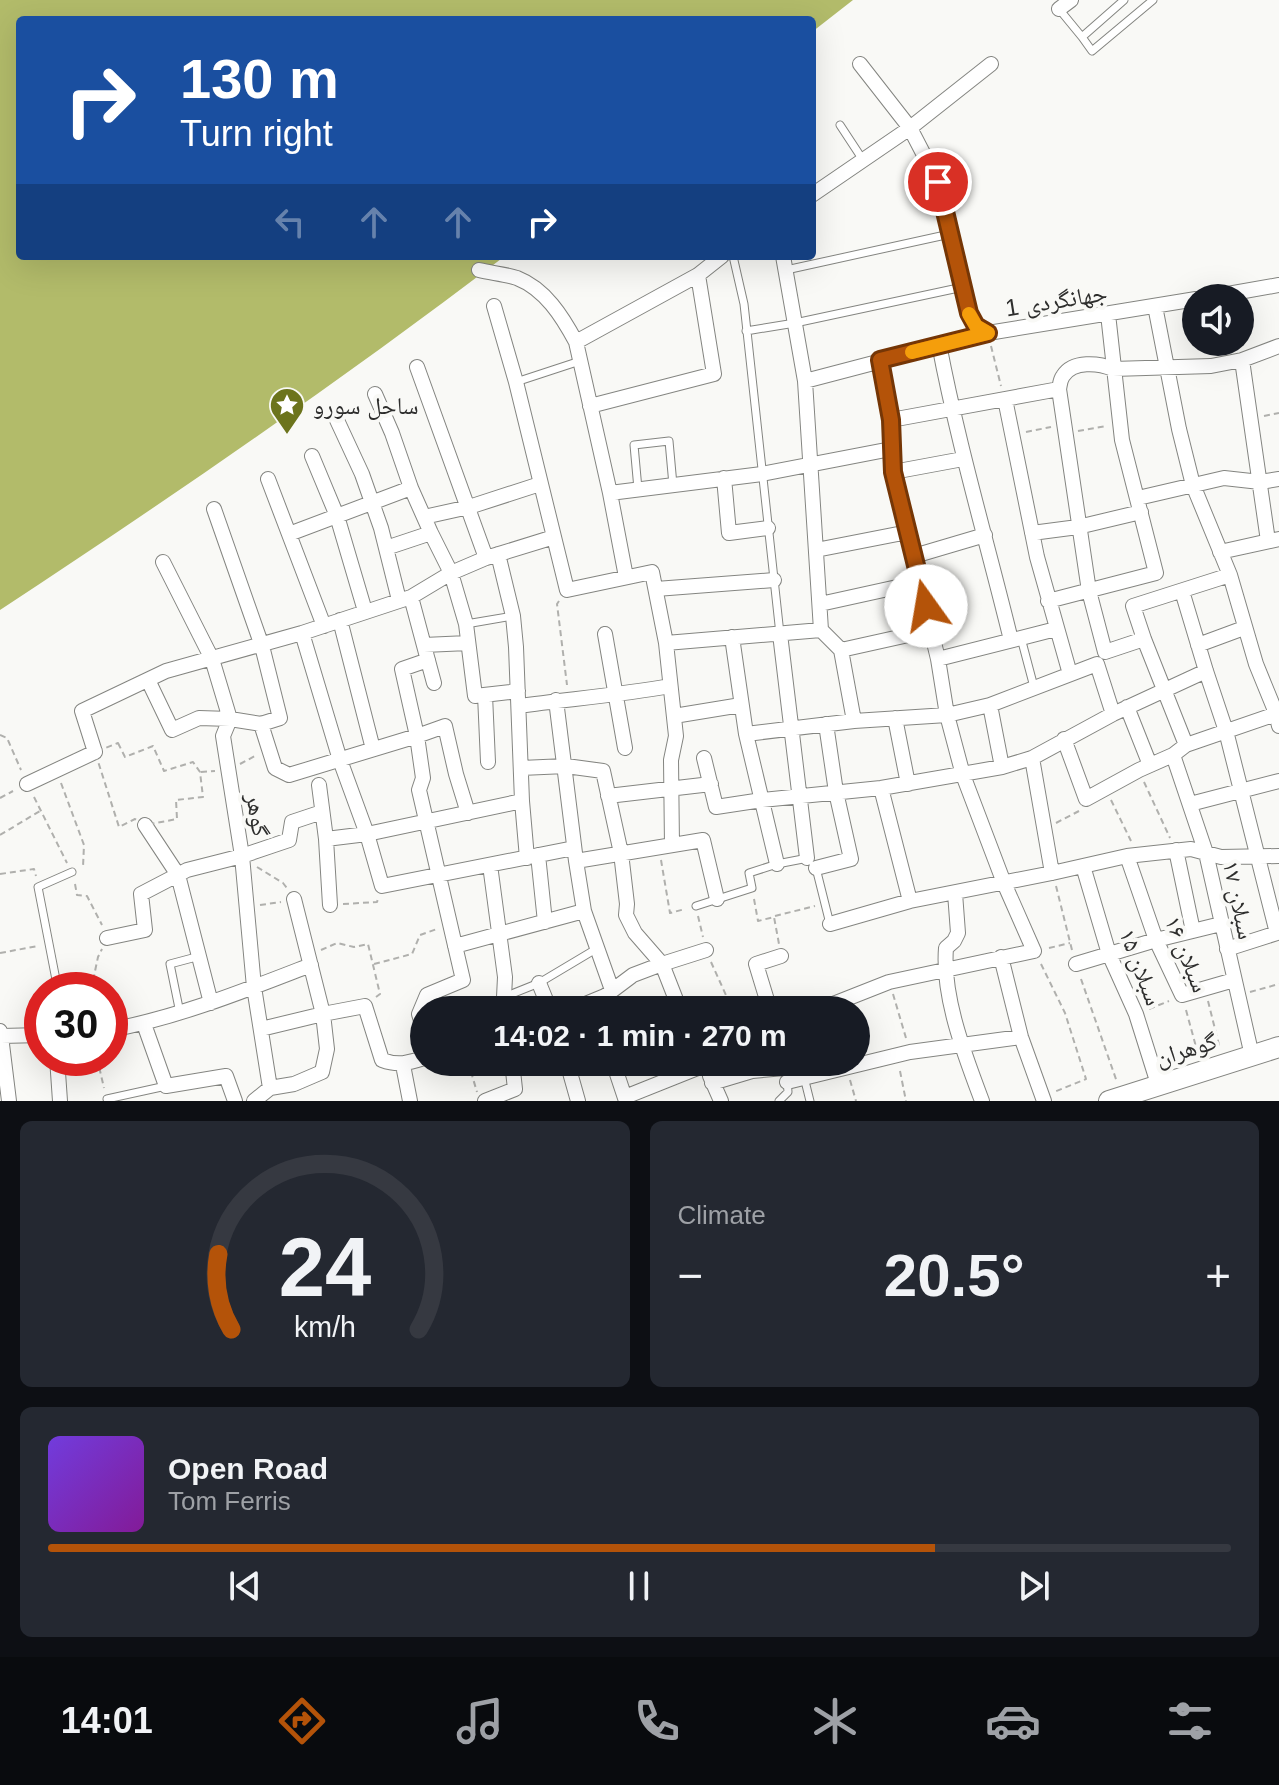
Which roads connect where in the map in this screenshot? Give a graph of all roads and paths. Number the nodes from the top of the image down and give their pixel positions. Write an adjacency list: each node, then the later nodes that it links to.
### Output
1 (1124, 0): 4 (lane)
2 (1153, 0): 4 (lane)
3 (1065, 5): 4 (lane)
4 (1082, 37)
5 (860, 64): 8 (street, جهانگردی 1)
6 (991, 64): 8 (street)
7 (840, 125): 9 (lane)
8 (910, 128): 9 (street); 11 (street, جهانگردی 1)
9 (863, 160): 10 (street)
10 (816, 192)
11 (950, 234): 12 (lane); 19 (street, جهانگردی 1)
12 (816, 258)
13 (717, 260): 17 (street)
14 (734, 260): 26 (lane)
15 (785, 263): 25 (street)
16 (479, 270): 28 (street)
17 (698, 275): 28 (street); 42 (street)
18 (1279, 285): 20 (street)
19 (963, 287): 25 (lane); 27 (street, جهانگردی 1)
20 (1254, 289)
21 (1182, 301): 23 (street, جهانگردی 1)
22 (494, 306): 38 (street)
23 (1155, 306): 24 (street, جهانگردی 1); 34 (street)
24 (1108, 314): 27 (street, جهانگردی 1); 36 (street)
25 (795, 323): 26 (lane); 37 (street)
26 (746, 331): 54 (lane)
27 (988, 333): 29 (street); 41 (path)
28 (576, 342): 33 (street)
29 (939, 344): 31 (street); 43 (street)
30 (1279, 346): 32 (street)
31 (880, 360): 37 (street); 45 (street)
32 (1242, 360): 34 (street); 58 (street)
33 (580, 361): 38 (lane); 42 (street)
34 (1167, 366): 36 (street); 61 (street)
35 (417, 367): 67 (street)
36 (1113, 369): 39 (street); 46 (street)
37 (805, 381): 52 (street)
38 (516, 382): 59 (street)
39 (1059, 389): 41 (street); 47 (street)
40 (375, 394): 62 (street)
41 (1005, 399): 43 (street); 48 (street)
42 (590, 406): 64 (street)
43 (952, 410): 45 (street); 51 (street)
44 (336, 418): 65 (street)
45 (891, 420): 49 (street)
46 (1120, 424): 47 (path); 66 (street)
47 (1064, 429): 48 (path); 71 (street)
48 (1012, 436): 75 (street)
49 (891, 449): 52 (street); 53 (street)
50 (312, 456): 69 (street)
51 (963, 459): 53 (street); 77 (street)
52 (811, 464): 54 (street); 81 (street)
53 (893, 472): 73 (street)
54 (762, 474): 55 (street); 72 (lane)
55 (724, 478): 60 (street); 72 (street)
56 (268, 479): 76 (street)
57 (1279, 479): 58 (street)
58 (1260, 482): 61 (street); 79 (street)
59 (540, 484): 67 (street); 78 (street)
60 (673, 485): 63 (street); 63 (lane)
61 (1193, 485): 66 (street); 82 (street)
62 (411, 488): 65 (street); 70 (street)
63 (638, 489): 64 (street)
64 (610, 493): 88 (street)
65 (372, 503): 69 (street); 80 (street)
66 (1140, 505): 71 (street); 93 (street)
67 (469, 507): 70 (street); 83 (street)
68 (214, 509): 116 (street)
69 (337, 516): 76 (street); 98 (street)
70 (424, 517): 74 (street)
71 (1078, 527): 75 (street); 93 (street)
72 (768, 528): 89 (lane)
73 (908, 532): 81 (street); 84 (street)
74 (431, 533): 80 (street); 86 (street)
75 (1032, 533): 96 (street)
76 (289, 534): 102 (street)
77 (985, 535): 84 (street); 111 (street)
78 (554, 537): 83 (street); 92 (street)
79 (1273, 540): 82 (street)
80 (386, 548): 95 (street)
81 (816, 550): 97 (street)
82 (1220, 552): 87 (street)
83 (492, 556): 86 (street); 99 (street)
84 (914, 556): 90 (street)
85 (163, 562): 119 (street, گوهر)
86 (451, 573): 95 (street); 101 (street)
87 (1230, 575): 94 (street); 103 (street)
88 (626, 577): 91 (street); 92 (street)
89 (774, 580): 91 (street); 109 (lane)
90 (920, 582): 97 (street); 106 (street)
91 (656, 589): 114 (street)
92 (567, 590): 131 (path)
93 (1089, 591): 96 (street); 112 (street)
94 (1182, 591): 112 (street); 115 (street)
95 (405, 598): 98 (street); 118 (street)
96 (1048, 601): 104 (street)
97 (820, 604): 105 (street)
98 (365, 611): 100 (street)
99 (513, 616): 101 (lane); 130 (street)
100 (340, 620): 102 (street); 151 (street)
101 (466, 624): 113 (street)
102 (324, 626): 107 (street)
103 (1244, 628): 115 (street); 137 (street)
104 (1056, 629): 111 (street); 122 (street)
105 (821, 630): 109 (street); 117 (street)
106 (931, 630): 117 (street); 120 (street)
107 (302, 633): 116 (street); 156 (street)
108 (605, 634): 129 (street)
109 (780, 634): 110 (street); 143 (street)
110 (732, 637): 114 (street); 132 (street)
111 (1016, 639): 120 (street); 126 (lane)
112 (1144, 639): 127 (street)
113 (468, 643): 118 (street); 128 (street)
114 (666, 643): 125 (street)
115 (1198, 645): 121 (street)
116 (262, 646): 119 (street); 141 (street)
117 (841, 650): 140 (street)
118 (426, 653): 124 (street); 147 (street)
119 (212, 659): 123 (street); 139 (street, گوهر)
120 (938, 659): 135 (street)
121 (1206, 671): 127 (street); 144 (street)
122 (1070, 674): 126 (street); 134 (street)
123 (148, 680): 139 (street); 152 (street)
124 (434, 683)
125 (670, 686): 129 (street); 136 (street)
126 (1034, 687): 133 (street)
127 (1164, 690): 134 (street); 149 (street)
128 (485, 695): 130 (street); 157 (street)
129 (616, 696): 131 (street); 150 (street)
130 (519, 698): 131 (street); 160 (street)
131 (562, 699): 158 (street)
132 (741, 705): 136 (street); 145 (street)
133 (990, 705): 135 (street); 159 (street)
134 (1120, 711): 148 (street); 161 (street)
135 (947, 715): 138 (street); 163 (street)
136 (674, 716): 171 (street)
137 (1278, 717): 144 (street)
138 (895, 718): 140 (street); 167 (street)
139 (230, 719): 141 (street); 196 (street, گوهر)
140 (854, 721): 142 (street)
141 (261, 724): 156 (street)
142 (826, 724): 143 (street); 173 (street)
143 (792, 728): 145 (street); 175 (street)
144 (1226, 731): 149 (street); 172 (street)
145 (746, 734): 178 (street)
146 (0, 735): 165 (path)
147 (417, 736): 151 (street); 183 (street); 184 (street)
148 (1064, 739): 155 (street); 177 (street)
149 (1186, 745): 153 (street)
150 (625, 748)
151 (373, 749): 156 (street)
152 (95, 752): 162 (street); 185 (path); 185 (path)
153 (1173, 755): 161 (street); 180 (street, سبلان ۱۷)
154 (704, 758): 166 (street)
155 (1032, 758): 159 (street); 186 (street)
156 (340, 760): 187 (street)
157 (488, 762)
158 (566, 766): 160 (street); 174 (street); 194 (street)
159 (1002, 767): 163 (street)
160 (521, 768): 179 (street)
161 (1145, 768): 170 (street); 191 (path)
162 (56, 770): 165 (street); 204 (path)
163 (963, 775): 167 (street); 209 (street)
164 (1279, 781): 172 (street)
165 (27, 784): 176 (path); 181 (path)
166 (711, 784): 171 (street); 178 (street)
167 (908, 784): 169 (street)
168 (319, 785): 182 (street)
169 (881, 788): 173 (street); 215 (street)
170 (1105, 788): 177 (street); 195 (path)
171 (670, 790): 174 (street); 190 (street)
172 (1241, 791): 180 (street); 198 (street)
173 (836, 792): 175 (street); 200 (street)
174 (608, 796): 192 (street)
175 (799, 796): 178 (street); 200 (street)
176 (0, 798)
177 (1086, 799): 186 (path)
178 (762, 800): 201 (street)
179 (522, 801): 183 (street); 197 (street)
180 (1190, 804): 193 (street, سبلان ۱۷)
181 (40, 811): 188 (path); 204 (path)
182 (322, 812): 189 (street); 196 (street)
183 (468, 813): 184 (street)
184 (426, 822): 187 (street); 208 (street)
185 (145, 825): 207 (street)
186 (1044, 829): 205 (street)
187 (367, 834): 189 (street); 208 (street)
188 (0, 835)
189 (326, 839): 217 (street)
190 (665, 846): 192 (street); 214 (street); 218 (path)
191 (1176, 850): 193 (street); 195 (street); 226 (street)
192 (621, 853): 194 (street); 244 (street)
193 (1206, 853): 198 (street); 225 (street, سبلان ۱۷)
194 (575, 854): 197 (street); 220 (street)
195 (1133, 855): 203 (street); 229 (street, سبلان ۱۶)
196 (242, 856): 207 (street); 213 (path); 219 (street, گوهر)
197 (532, 856): 202 (street); 222 (street)
198 (1258, 856): 199 (street); 234 (street)
199 (1279, 856)
200 (812, 863): 201 (lane); 216 (lane)
201 (777, 864): 211 (lane)
202 (490, 865): 208 (street); 227 (street)
203 (1083, 866): 205 (street); 238 (street, سبلان ۱۵)
204 (72, 872): 210 (lane); 228 (path)
205 (1052, 873): 209 (street); 230 (path)
206 (0, 874): 210 (path)
207 (178, 875): 228 (street); 239 (street)
208 (439, 875): 223 (street)
209 (1004, 883): 212 (street); 236 (street)
210 (38, 887): 231 (lane)
211 (752, 888): 214 (lane); 221 (path)
212 (955, 893): 215 (street); 246 (street)
213 (294, 899): 219 (path); 242 (street)
214 (717, 899): 218 (lane)
215 (910, 901): 224 (street)
216 (826, 903): 221 (path); 224 (lane)
217 (330, 905)
218 (696, 906)
219 (247, 907): 253 (street, گوهر)
220 (584, 911): 222 (street); 233 (street)
221 (774, 917): 240 (path)
222 (545, 922): 227 (street)
223 (450, 924): 232 (street); 243 (path)
224 (830, 924)
225 (1221, 924): 226 (street); 234 (street, سبلان ۱۷)
226 (1193, 931): 229 (street)
227 (499, 934): 232 (street); 258 (street)
228 (107, 938): 248 (path)
229 (1156, 940): 238 (street); 256 (street, سبلان ۱۶)
230 (1070, 943): 236 (path); 245 (path)
231 (50, 944): 237 (path); 247 (lane)
232 (455, 946): 257 (street)
233 (596, 949): 251 (lane); 255 (street)
234 (1227, 949): 249 (street, سبلان ۱۷)
235 (706, 950): 244 (street)
236 (1034, 951): 241 (street); 303 (path)
237 (0, 953)
238 (1109, 954): 245 (street); 270 (street, سبلان ۱۵)
239 (200, 956): 266 (street); 268 (lane)
240 (781, 956): 263 (street)
241 (1001, 957): 246 (street); 276 (street)
242 (310, 960): 243 (path); 253 (street); 269 (street)
243 (373, 964): 267 (path)
244 (662, 964): 255 (street); 262 (street)
245 (1076, 964): 304 (path)
246 (944, 969): 250 (street); 277 (street)
247 (55, 972)
248 (95, 972)
249 (1234, 980): 254 (street); 265 (street, سبلان ۱۷)
250 (889, 982): 264 (street); 279 (path)
251 (539, 983): 259 (lane); 260 (street)
252 (1279, 984): 265 (path)
253 (254, 987): 266 (street); 273 (street, گوهر)
254 (1205, 988): 256 (street); 284 (path)
255 (612, 990): 261 (street)
256 (1182, 995): 270 (path); 284 (path, سبلان ۱۶)
257 (427, 996)
258 (505, 996)
259 (517, 996)
260 (544, 996)
261 (605, 996)
262 (675, 996)
263 (766, 996)
264 (854, 996)
265 (1237, 996): 280 (street, سبلان ۱۷)
266 (211, 1003): 268 (street)
267 (365, 1006): 269 (street); 283 (street)
268 (180, 1013): 271 (street)
269 (323, 1014): 273 (street); 299 (street)
270 (1136, 1014): 298 (street, سبلان ۱۵)
271 (144, 1024): 272 (street); 300 (street)
272 (128, 1027)
273 (261, 1029): 299 (street, گوهر)
274 (0, 1033): 275 (street); 305 (street)
275 (24, 1034)
276 (1021, 1037): 277 (street); 303 (street)
277 (961, 1045): 279 (street); 317 (street)
278 (1279, 1047): 280 (street, گوهران)
279 (904, 1054): 281 (street); 316 (path)
280 (1252, 1056): 284 (street, گوهران)
281 (870, 1062)
282 (410, 1063): 283 (street)
283 (403, 1065): 309 (street)
284 (1212, 1068): 298 (street, گوهران)
285 (58, 1076): 306 (street)
286 (101, 1076): 301 (path)
287 (473, 1076): 310 (path)
288 (514, 1076): 310 (street)
289 (571, 1076): 311 (street)
290 (618, 1076): 302 (street)
291 (675, 1076): 302 (street)
292 (709, 1076): 297 (street)
293 (735, 1076): 297 (street)
294 (786, 1076): 313 (lane)
295 (849, 1076): 315 (path)
296 (804, 1077): 314 (lane)
297 (712, 1083): 312 (street)
298 (1158, 1084): 304 (street, گوهران)
299 (270, 1088): 308 (street)
300 (168, 1094): 301 (lane); 307 (street)
301 (107, 1099)
302 (625, 1099)
303 (1043, 1099)
304 (1115, 1099)
305 (9, 1101)
306 (60, 1101)
307 (235, 1101)
308 (254, 1101)
309 (410, 1101)
310 (482, 1101)
311 (578, 1101)
312 (721, 1101)
313 (779, 1101)
314 (810, 1101)
315 (856, 1101)
316 (906, 1101)
317 (982, 1101)

